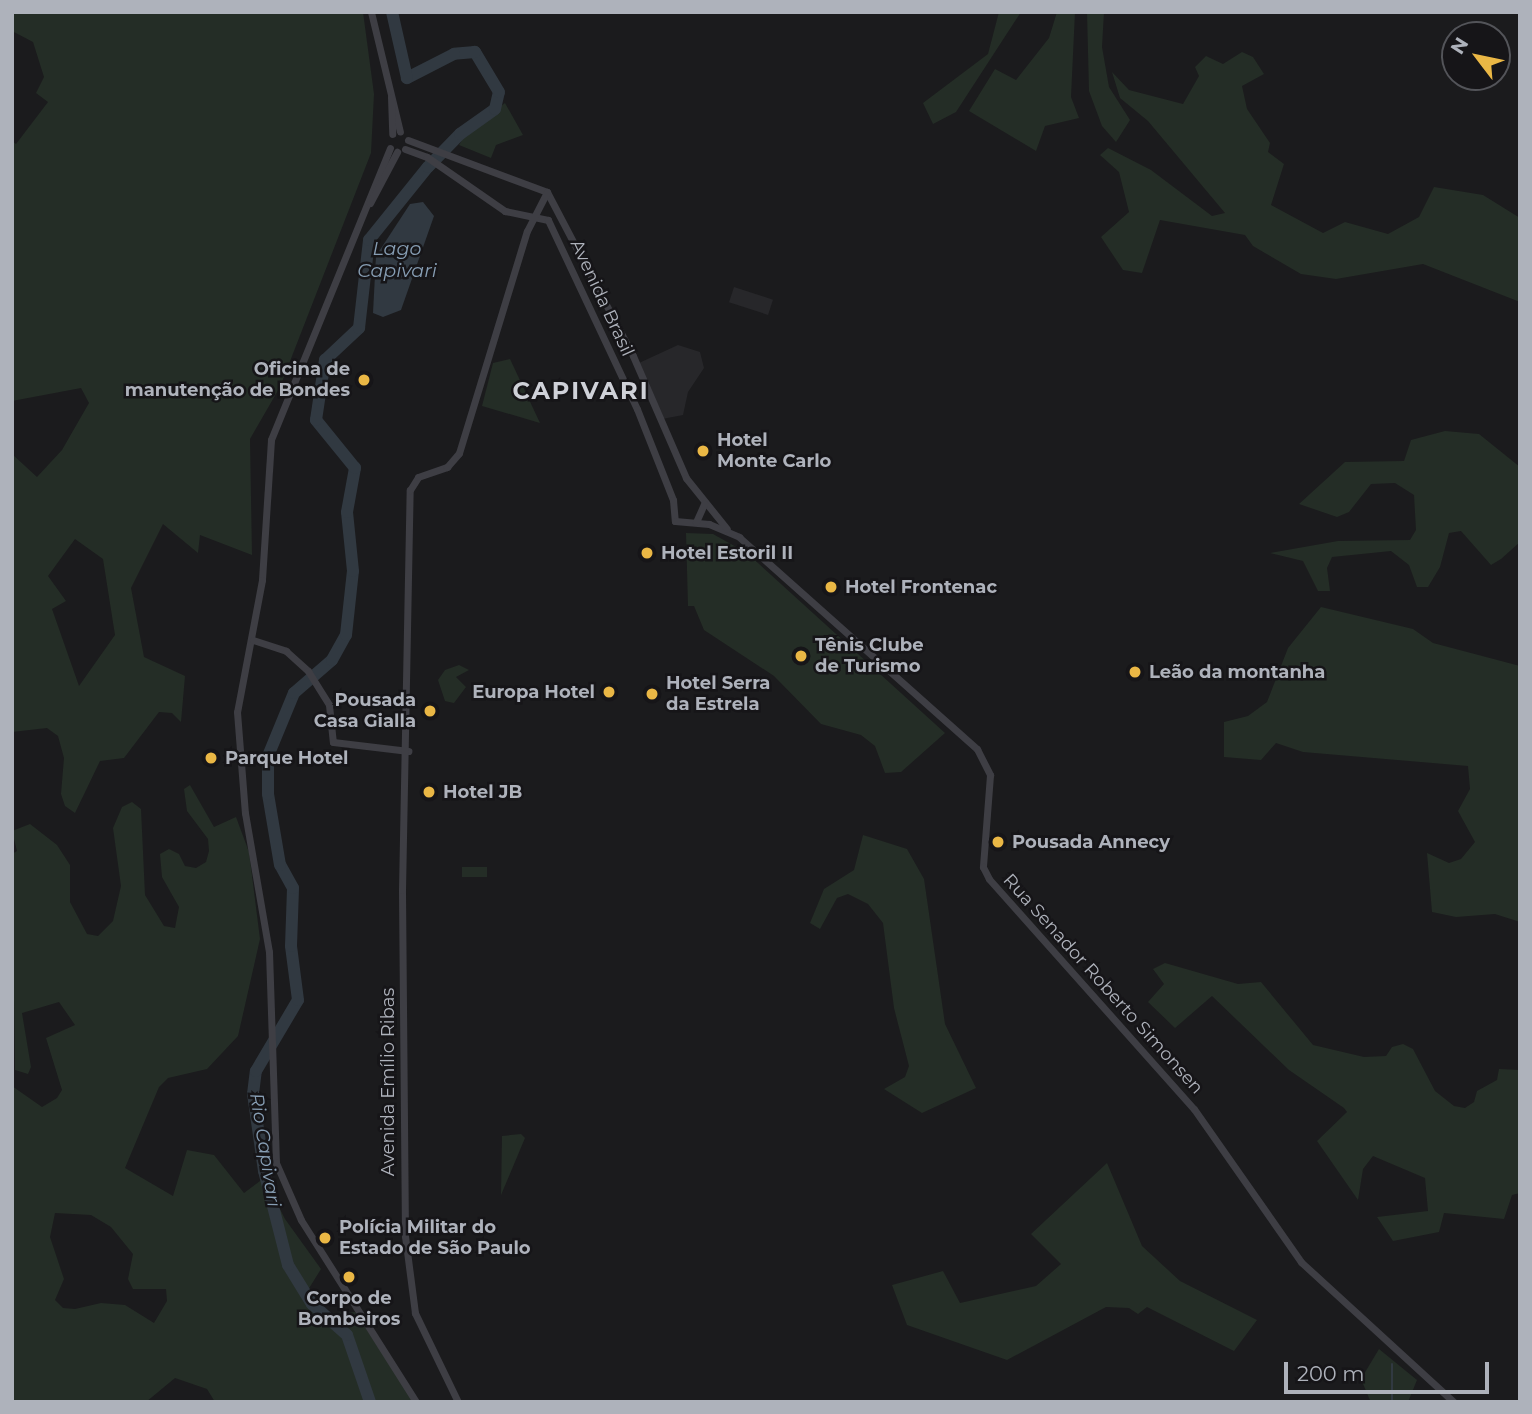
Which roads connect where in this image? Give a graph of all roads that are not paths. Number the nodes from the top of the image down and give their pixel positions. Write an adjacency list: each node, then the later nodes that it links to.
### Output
1 (371, 12): 2 (street)
2 (396, 133): 3 (street); 4 (street)
3 (408, 140): 4 (street); 5 (street)
4 (397, 150): 7 (street); 11 (street)
5 (533, 185): 6 (street); 7 (street)
6 (547, 192): 7 (street); 8 (street)
7 (536, 211): 9 (street, Avenida Brasil); 12 (street, Avenida Emílio Ribas)
8 (704, 503): 9 (street); 10 (street)
9 (694, 522): 10 (street)
10 (728, 530): 15 (street, Rua Senador Roberto Simonsen)
11 (253, 640): 12 (street); 13 (street)
12 (408, 751): 14 (street, Avenida Emílio Ribas)
13 (416, 1402)
14 (458, 1402)
15 (1454, 1402)

